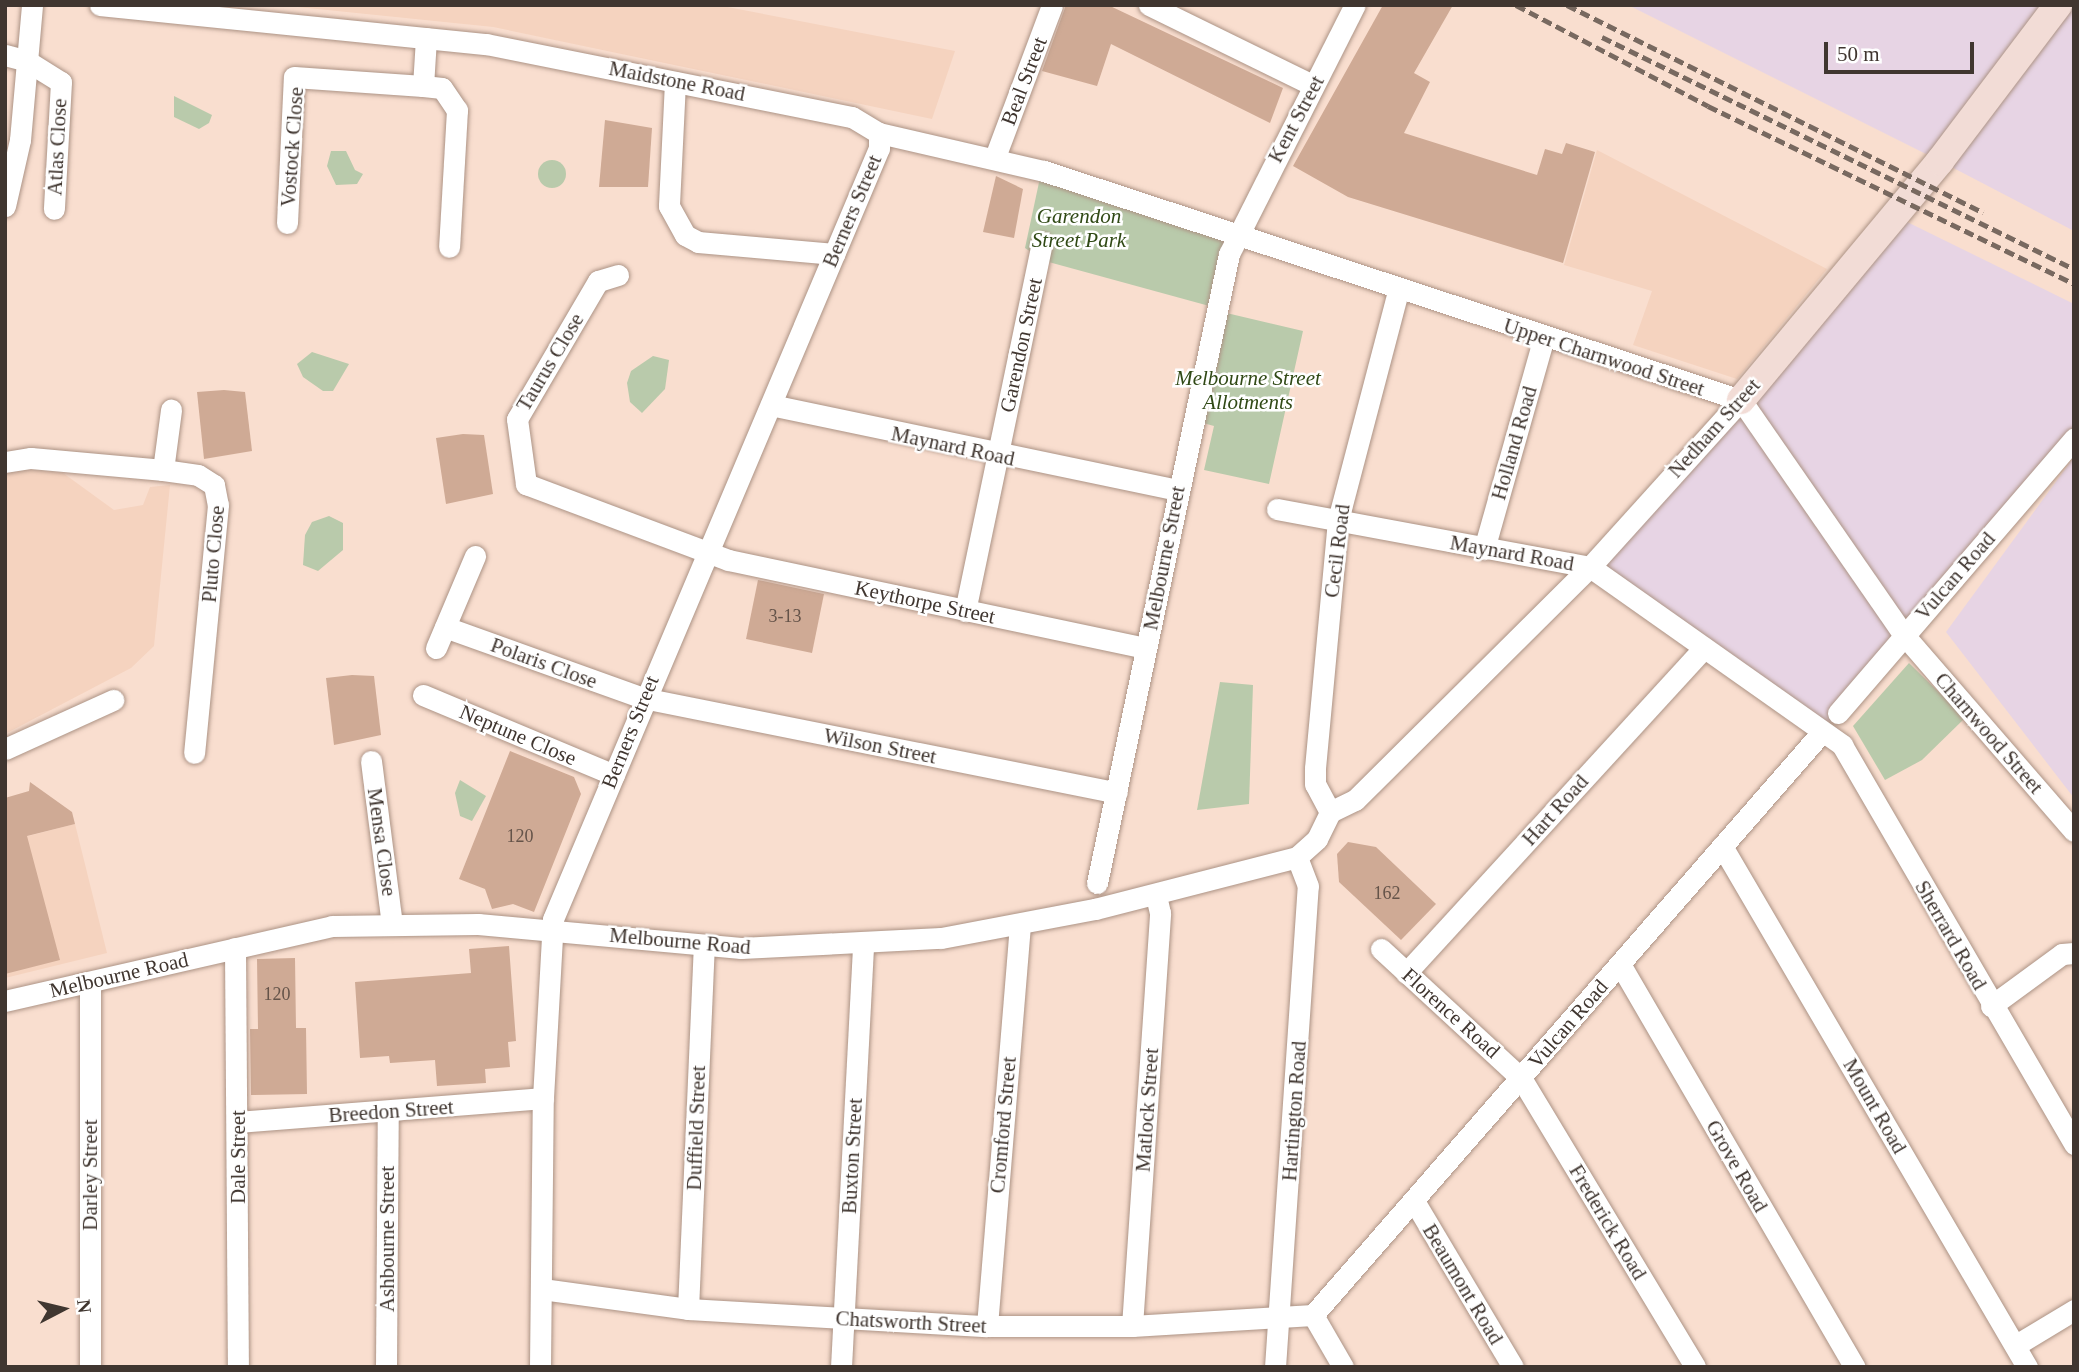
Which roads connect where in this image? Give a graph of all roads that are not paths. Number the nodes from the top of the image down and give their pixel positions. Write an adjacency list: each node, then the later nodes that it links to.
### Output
1 (32, 5): 10 (street)
2 (100, 5): 7 (street, Maidstone Road)
3 (1052, 5): 15 (street, Beal Street)
4 (1149, 5): 12 (street)
5 (1355, 5): 12 (street, Kent Street)
6 (2058, 5): 26 (street, Nedham Street)
7 (256, 14): 8 (street, Maidstone Road)
8 (426, 38): 11 (street, Maidstone Road); 13 (street)
9 (5, 55): 10 (street)
10 (27, 61): 16 (street); 17 (street, Atlas Close)
11 (675, 82): 14 (street, Maidstone Road); 22 (street)
12 (1312, 85): 19 (street, Kent Street)
13 (423, 86): 18 (street, Vostock Close); 21 (street)
14 (879, 133): 15 (street, Maidstone Road); 22 (street, Berners Street)
15 (995, 157): 19 (street, Maidstone Road)
16 (5, 206)
17 (54, 209)
18 (287, 223)
19 (1237, 234): 24 (street, Upper Charnwood Street); 33 (street, Melbourne Street)
20 (1042, 243): 30 (street, Garendon Street)
21 (449, 247)
22 (834, 254): 27 (street, Berners Street)
23 (618, 275): 37 (street, Taurus Close)
24 (1398, 292): 25 (street, Upper Charnwood Street); 35 (street, Cecil Road)
25 (1544, 337): 26 (street, Upper Charnwood Street); 36 (street, Holland Road)
26 (1741, 400): 39 (street, Nedham Street); 42 (street)
27 (771, 405): 30 (street, Maynard Road); 37 (street, Berners Street)
28 (171, 410): 32 (street)
29 (2074, 439): 42 (street, Vulcan Road)
30 (999, 456): 33 (street, Maynard Road); 40 (street, Garendon Street)
31 (5, 462): 32 (street, Pluto Close)
32 (163, 470): 52 (street, Pluto Close)
33 (1178, 490): 44 (street, Melbourne Street)
34 (1277, 509): 35 (street, Maynard Road)
35 (1338, 520): 36 (street, Maynard Road); 56 (street, Cecil Road)
36 (1484, 549): 39 (street, Maynard Road)
37 (706, 552): 40 (street, Keythorpe Street); 47 (street, Berners Street)
38 (475, 556): 41 (street)
39 (1590, 567): 45 (street, Maynard Road); 56 (street, Nedham Street)
40 (965, 611): 44 (street, Keythorpe Street)
41 (445, 627): 43 (street); 47 (street, Polaris Close)
42 (1904, 635): 49 (street, Vulcan Road); 57 (street, Charnwood Street)
43 (436, 648)
44 (1146, 648): 55 (street, Melbourne Street)
45 (1704, 648): 50 (street, Maynard Road); 71 (street, Hart Road)
46 (423, 695): 54 (street, Neptune Close)
47 (643, 698): 54 (street, Berners Street); 55 (street, Wilson Street)
48 (113, 700): 51 (street)
49 (1838, 713)
50 (1822, 732): 58 (street, Vulcan Road); 74 (street, Sherrard Road)
51 (5, 749)
52 (194, 753)
53 (371, 761): 62 (street, Mensa Close)
54 (614, 775): 64 (street, Berners Street)
55 (1117, 793): 60 (street, Melbourne Street)
56 (1330, 812): 59 (street)
57 (2074, 831)
58 (1722, 846): 70 (street, Vulcan Road); 89 (street, Mount Road)
59 (1297, 857): 61 (street, Melbourne Road); 85 (street, Hartington Road)
60 (1097, 883)
61 (1156, 895): 63 (street, Melbourne Road); 88 (street, Matlock Street)
62 (392, 924): 64 (street, Melbourne Road); 67 (street, Melbourne Road)
63 (1020, 925): 65 (street, Melbourne Road); 87 (street, Cromford Street)
64 (552, 929): 66 (street, Melbourne Road); 76 (street, Berners Street)
65 (863, 945): 66 (street, Melbourne Road); 86 (street, Buxton Street)
66 (704, 946): 82 (street, Duffield Street)
67 (235, 948): 72 (street, Melbourne Road); 78 (street, Dale Street)
68 (1381, 949): 71 (street, Florence Road)
69 (2074, 953): 74 (street)
70 (1620, 964): 75 (street, Vulcan Road); 99 (street, Grove Road)
71 (1406, 973): 75 (street, Florence Road)
72 (90, 982): 73 (street, Melbourne Road); 90 (street, Darley Street)
73 (5, 1001)
74 (1992, 1006): 79 (street, Sherrard Road)
75 (1521, 1077): 80 (street, Vulcan Road); 98 (street, Frederick Road)
76 (543, 1098): 77 (street, Breedon Street); 81 (street, Berners Street)
77 (388, 1111): 78 (street, Breedon Street); 92 (street, Ashbourne Street)
78 (238, 1122): 91 (street, Dale Street)
79 (2074, 1144)
80 (1414, 1201): 84 (street, Vulcan Road); 97 (street, Beaumont Road)
81 (542, 1289): 82 (street, Chatsworth Street); 93 (street, Berners Street)
82 (688, 1310): 86 (street, Chatsworth Street)
83 (2074, 1310): 89 (street)
84 (1313, 1315): 85 (street, Chatsworth Street); 96 (street)
85 (1280, 1317): 88 (street, Chatsworth Street); 95 (street, Hartington Road)
86 (844, 1320): 87 (street, Chatsworth Street); 94 (street, Buxton Street)
87 (987, 1326): 88 (street, Chatsworth Street)
88 (1132, 1326)
89 (2016, 1345): 100 (street, Mount Road)
90 (90, 1367)
91 (238, 1367)
92 (386, 1367)
93 (540, 1367)
94 (841, 1367)
95 (1275, 1367)
96 (1343, 1367)
97 (1513, 1367)
98 (1695, 1367)
99 (1855, 1367)
100 (2027, 1367)

